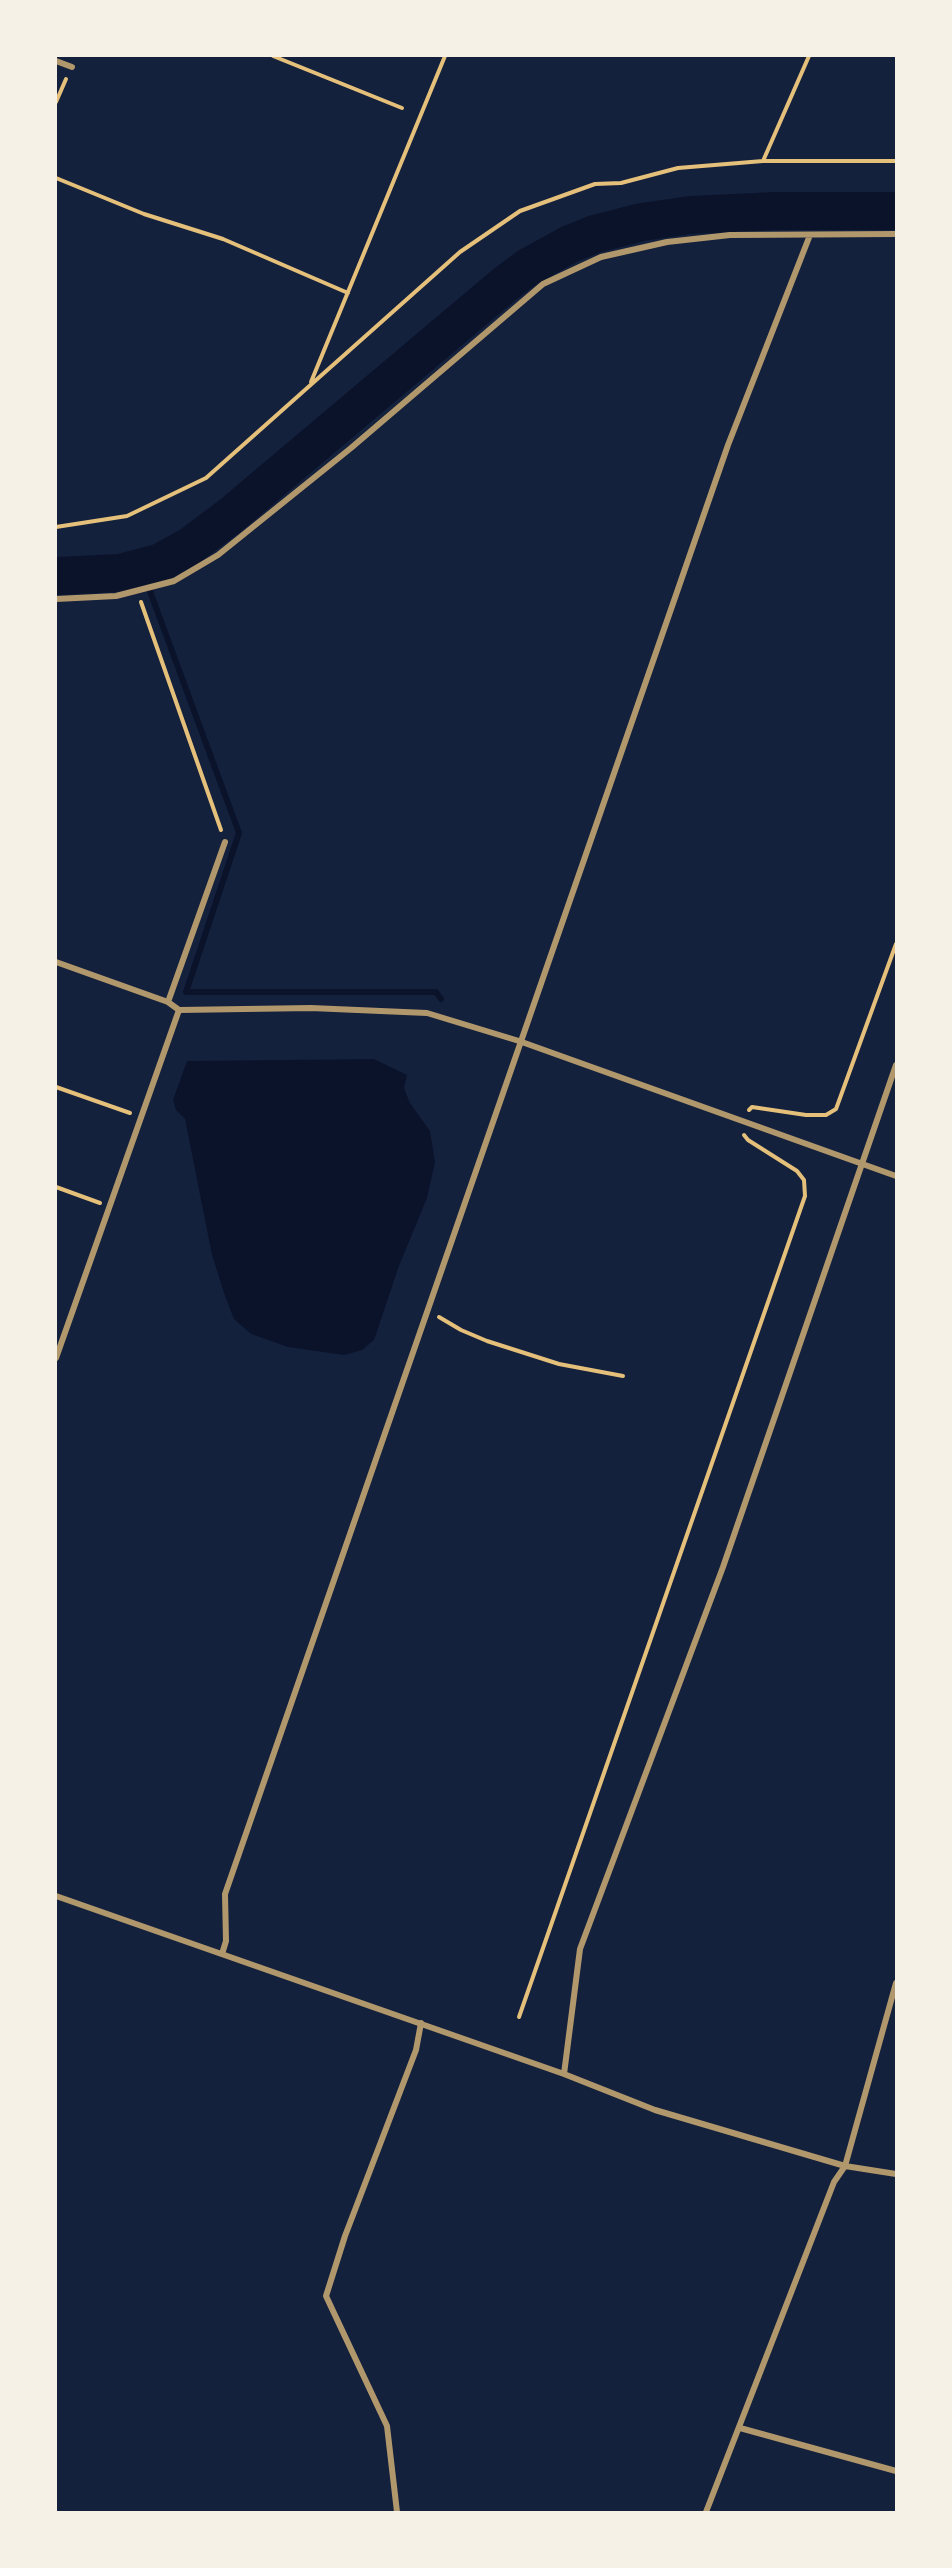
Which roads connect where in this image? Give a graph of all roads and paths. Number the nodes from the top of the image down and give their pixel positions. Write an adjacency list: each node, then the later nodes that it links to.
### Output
1 (273, 56): 7 (path)
2 (445, 56): 13 (path)
3 (809, 56): 8 (path)
4 (56, 61): 5 (street)
5 (72, 66): 6 (path)
6 (56, 102)
7 (402, 108)
8 (763, 161): 9 (path); 14 (path)
9 (897, 161)
10 (56, 178): 13 (path)
11 (897, 234): 12 (street)
12 (810, 235): 16 (street); 23 (street)
13 (348, 293): 14 (path)
14 (311, 384): 15 (path)
15 (56, 527)
16 (137, 591): 17 (street); 18 (path)
17 (56, 598)
18 (225, 842): 21 (street)
19 (897, 944): 27 (path)
20 (56, 962): 21 (street)
21 (168, 1002): 22 (street)
22 (179, 1010): 23 (street); 26 (street)
23 (519, 1041): 27 (street); 32 (street)
24 (897, 1065): 28 (street)
25 (56, 1087): 26 (path)
26 (142, 1117): 31 (street)
27 (740, 1120): 28 (street); 38 (path)
28 (861, 1163): 29 (street); 40 (street)
29 (897, 1176)
30 (56, 1187): 31 (path)
31 (109, 1206): 33 (street)
32 (427, 1309): 34 (path); 36 (street)
33 (56, 1358)
34 (623, 1376)
35 (56, 1896): 36 (street)
36 (222, 1954): 39 (street)
37 (897, 1983): 41 (street)
38 (519, 2017)
39 (421, 2023): 40 (street); 45 (street)
40 (564, 2074): 41 (street)
41 (845, 2166): 42 (street); 43 (street)
42 (897, 2175)
43 (740, 2428): 44 (street); 46 (street)
44 (897, 2471)
45 (397, 2512)
46 (706, 2512)

